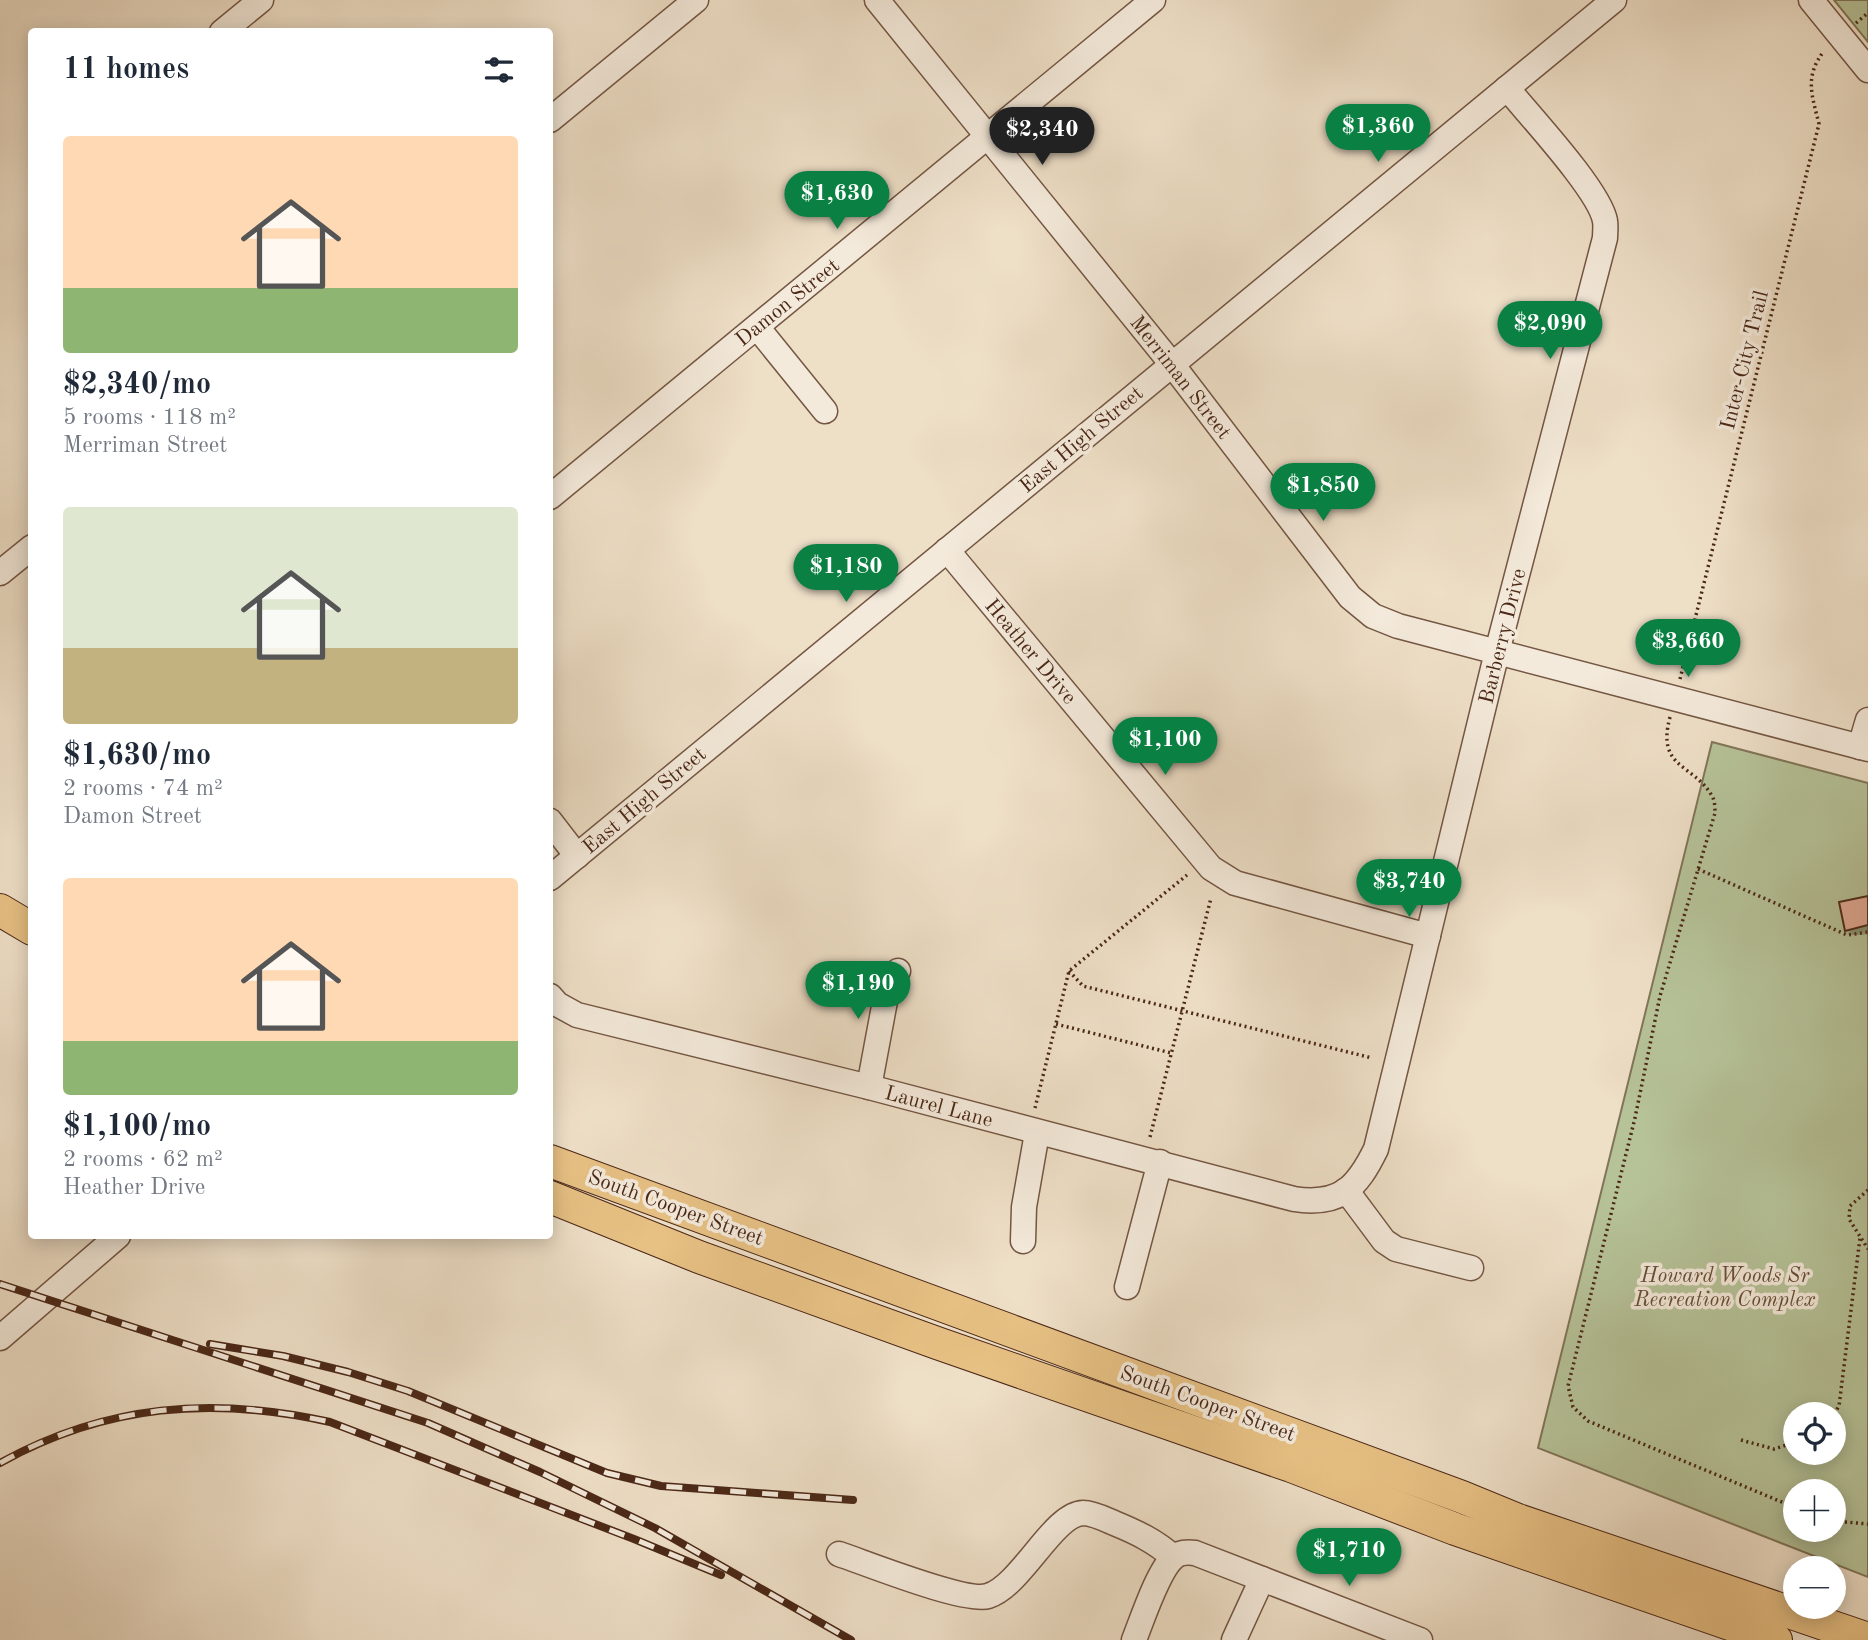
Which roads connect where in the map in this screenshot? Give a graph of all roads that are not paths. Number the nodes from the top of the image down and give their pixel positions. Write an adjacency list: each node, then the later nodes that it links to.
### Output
1 (261, 0): 7 (street)
2 (696, 0): 10 (street)
3 (877, 0): 11 (street, Merriman Street)
4 (1153, 0): 11 (street, Damon Street)
5 (1614, 0): 9 (street, East High Street)
6 (1811, 0): 8 (street)
7 (227, 28)
8 (1868, 70)
9 (1507, 88): 13 (street, East High Street); 19 (street, Barberry Drive)
10 (553, 118)
11 (988, 136): 12 (street, Damon Street); 13 (street, Merriman Street)
12 (757, 327): 14 (street); 15 (street, Damon Street)
13 (1171, 363): 17 (street, East High Street); 19 (street, Merriman Street)
14 (825, 411)
15 (553, 495)
16 (28, 550): 18 (street)
17 (947, 550): 23 (street, East High Street); 27 (street, Heather Drive)
18 (0, 573)
19 (1497, 652): 21 (street, Merriman Street); 27 (street, Barberry Drive)
20 (1868, 720): 21 (street)
21 (1864, 748)
22 (553, 825): 23 (street)
23 (577, 856): 24 (street, East High Street)
24 (553, 876)
25 (0, 910): 26 (main road)
26 (28, 927)
27 (1428, 936): 34 (street, Barberry Drive)
28 (898, 971): 30 (street)
29 (553, 1000): 30 (street, Laurel Lane)
30 (869, 1087): 31 (street, Laurel Lane)
31 (1037, 1133): 33 (street, Laurel Lane); 37 (street)
32 (553, 1162): 44 (main road, South Cooper Street)
33 (1160, 1162): 34 (street, Laurel Lane); 39 (street)
34 (1340, 1193): 38 (street)
35 (553, 1198): 48 (main road, South Cooper Street)
36 (115, 1239): 40 (street)
37 (1023, 1241)
38 (1472, 1268)
39 (1127, 1287)
40 (0, 1338)
41 (839, 1554): 42 (street)
42 (1174, 1557): 43 (street); 45 (street)
43 (1262, 1579): 46 (street); 47 (street)
44 (1868, 1639)
45 (1134, 1640)
46 (1234, 1640)
47 (1420, 1640)
48 (1776, 1640)

